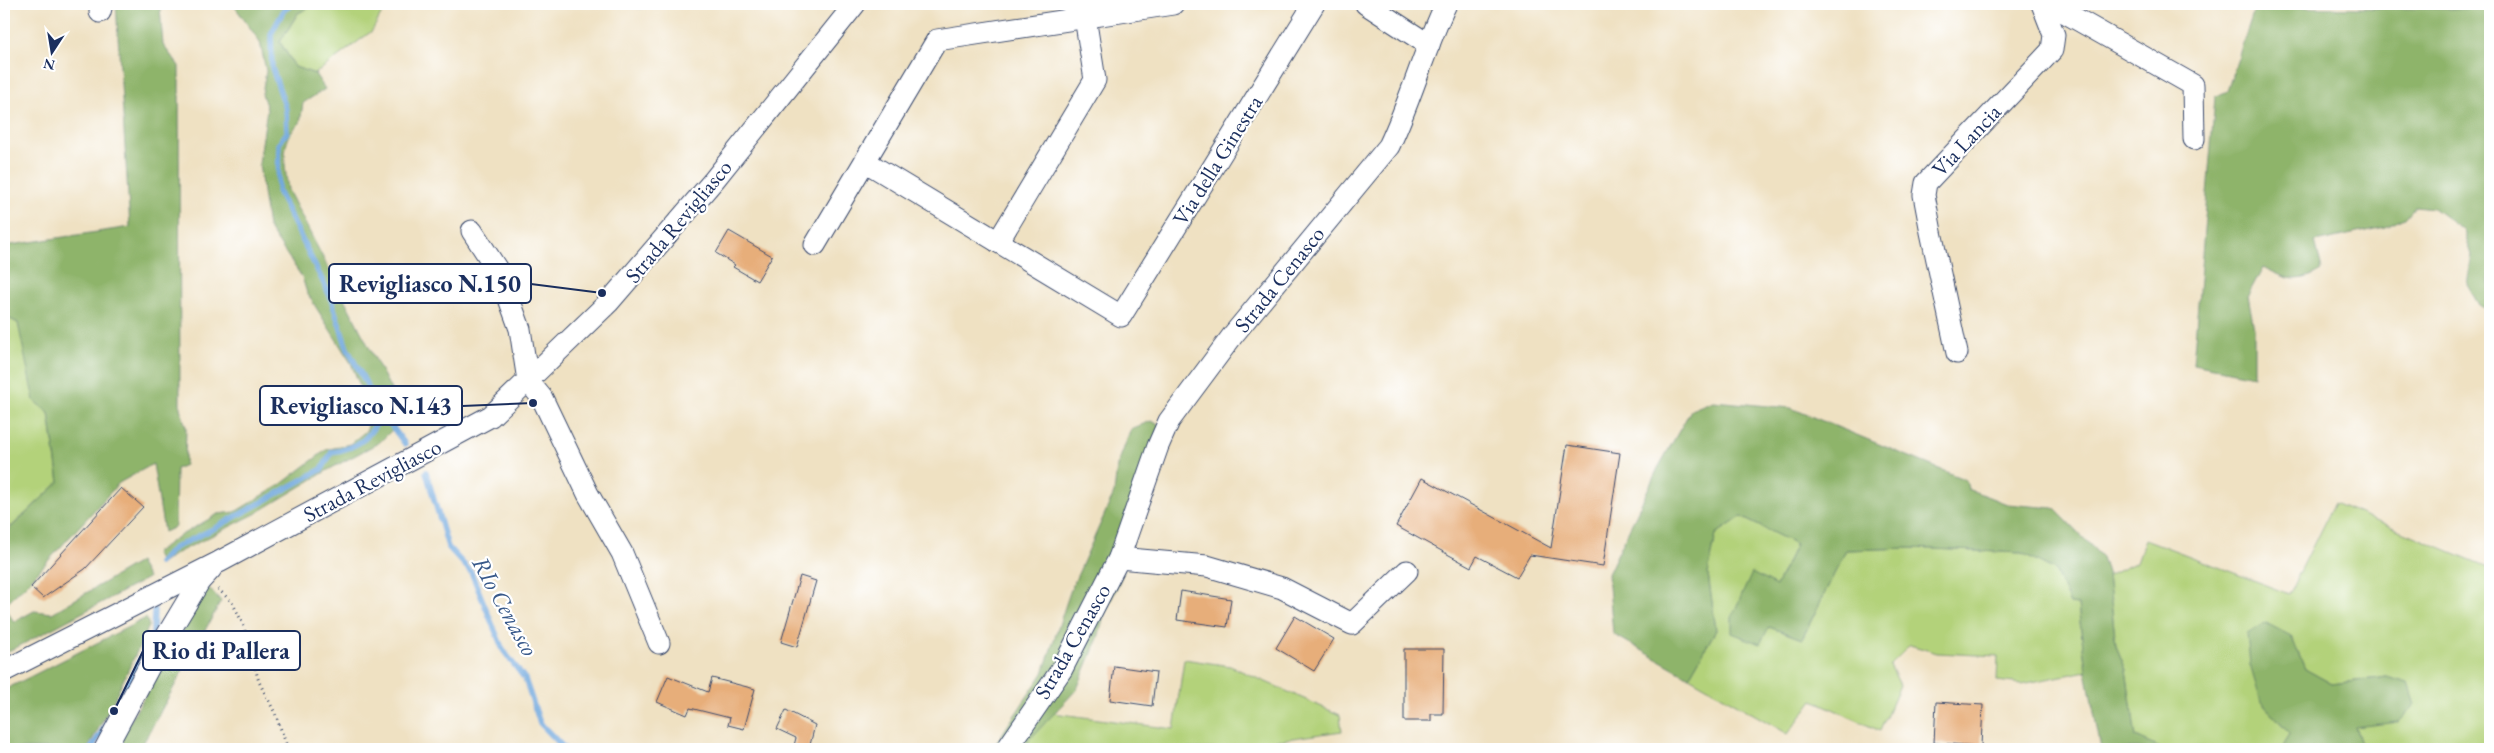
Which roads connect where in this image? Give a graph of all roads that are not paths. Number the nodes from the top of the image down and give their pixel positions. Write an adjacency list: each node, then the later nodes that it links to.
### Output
1 (855, 4): 16 (street, Strada Revigliasco)
2 (1173, 4): 8 (street)
3 (1314, 4): 13 (street, Via della Ginestra)
4 (1366, 4): 9 (street)
5 (1446, 4): 9 (street, Strada Cenasco)
6 (2042, 4): 15 (street, Via Lancia)
7 (2050, 4): 10 (street)
8 (1085, 17): 11 (street); 13 (street)
9 (1429, 45): 17 (street, Strada Cenasco)
10 (2194, 139)
11 (866, 162): 13 (street); 14 (street)
12 (472, 231): 16 (street)
13 (998, 242)
14 (815, 245)
15 (1957, 353)
16 (528, 381): 18 (street, Strada Revigliasco); 20 (street)
17 (1119, 558): 19 (street, Strada Cenasco); 23 (street, Strada Cenasco)
18 (219, 562): 21 (street, Strada Revigliasco); 22 (street)
19 (1407, 571)
20 (660, 643)
21 (4, 671)
22 (105, 749)
23 (1007, 749)

